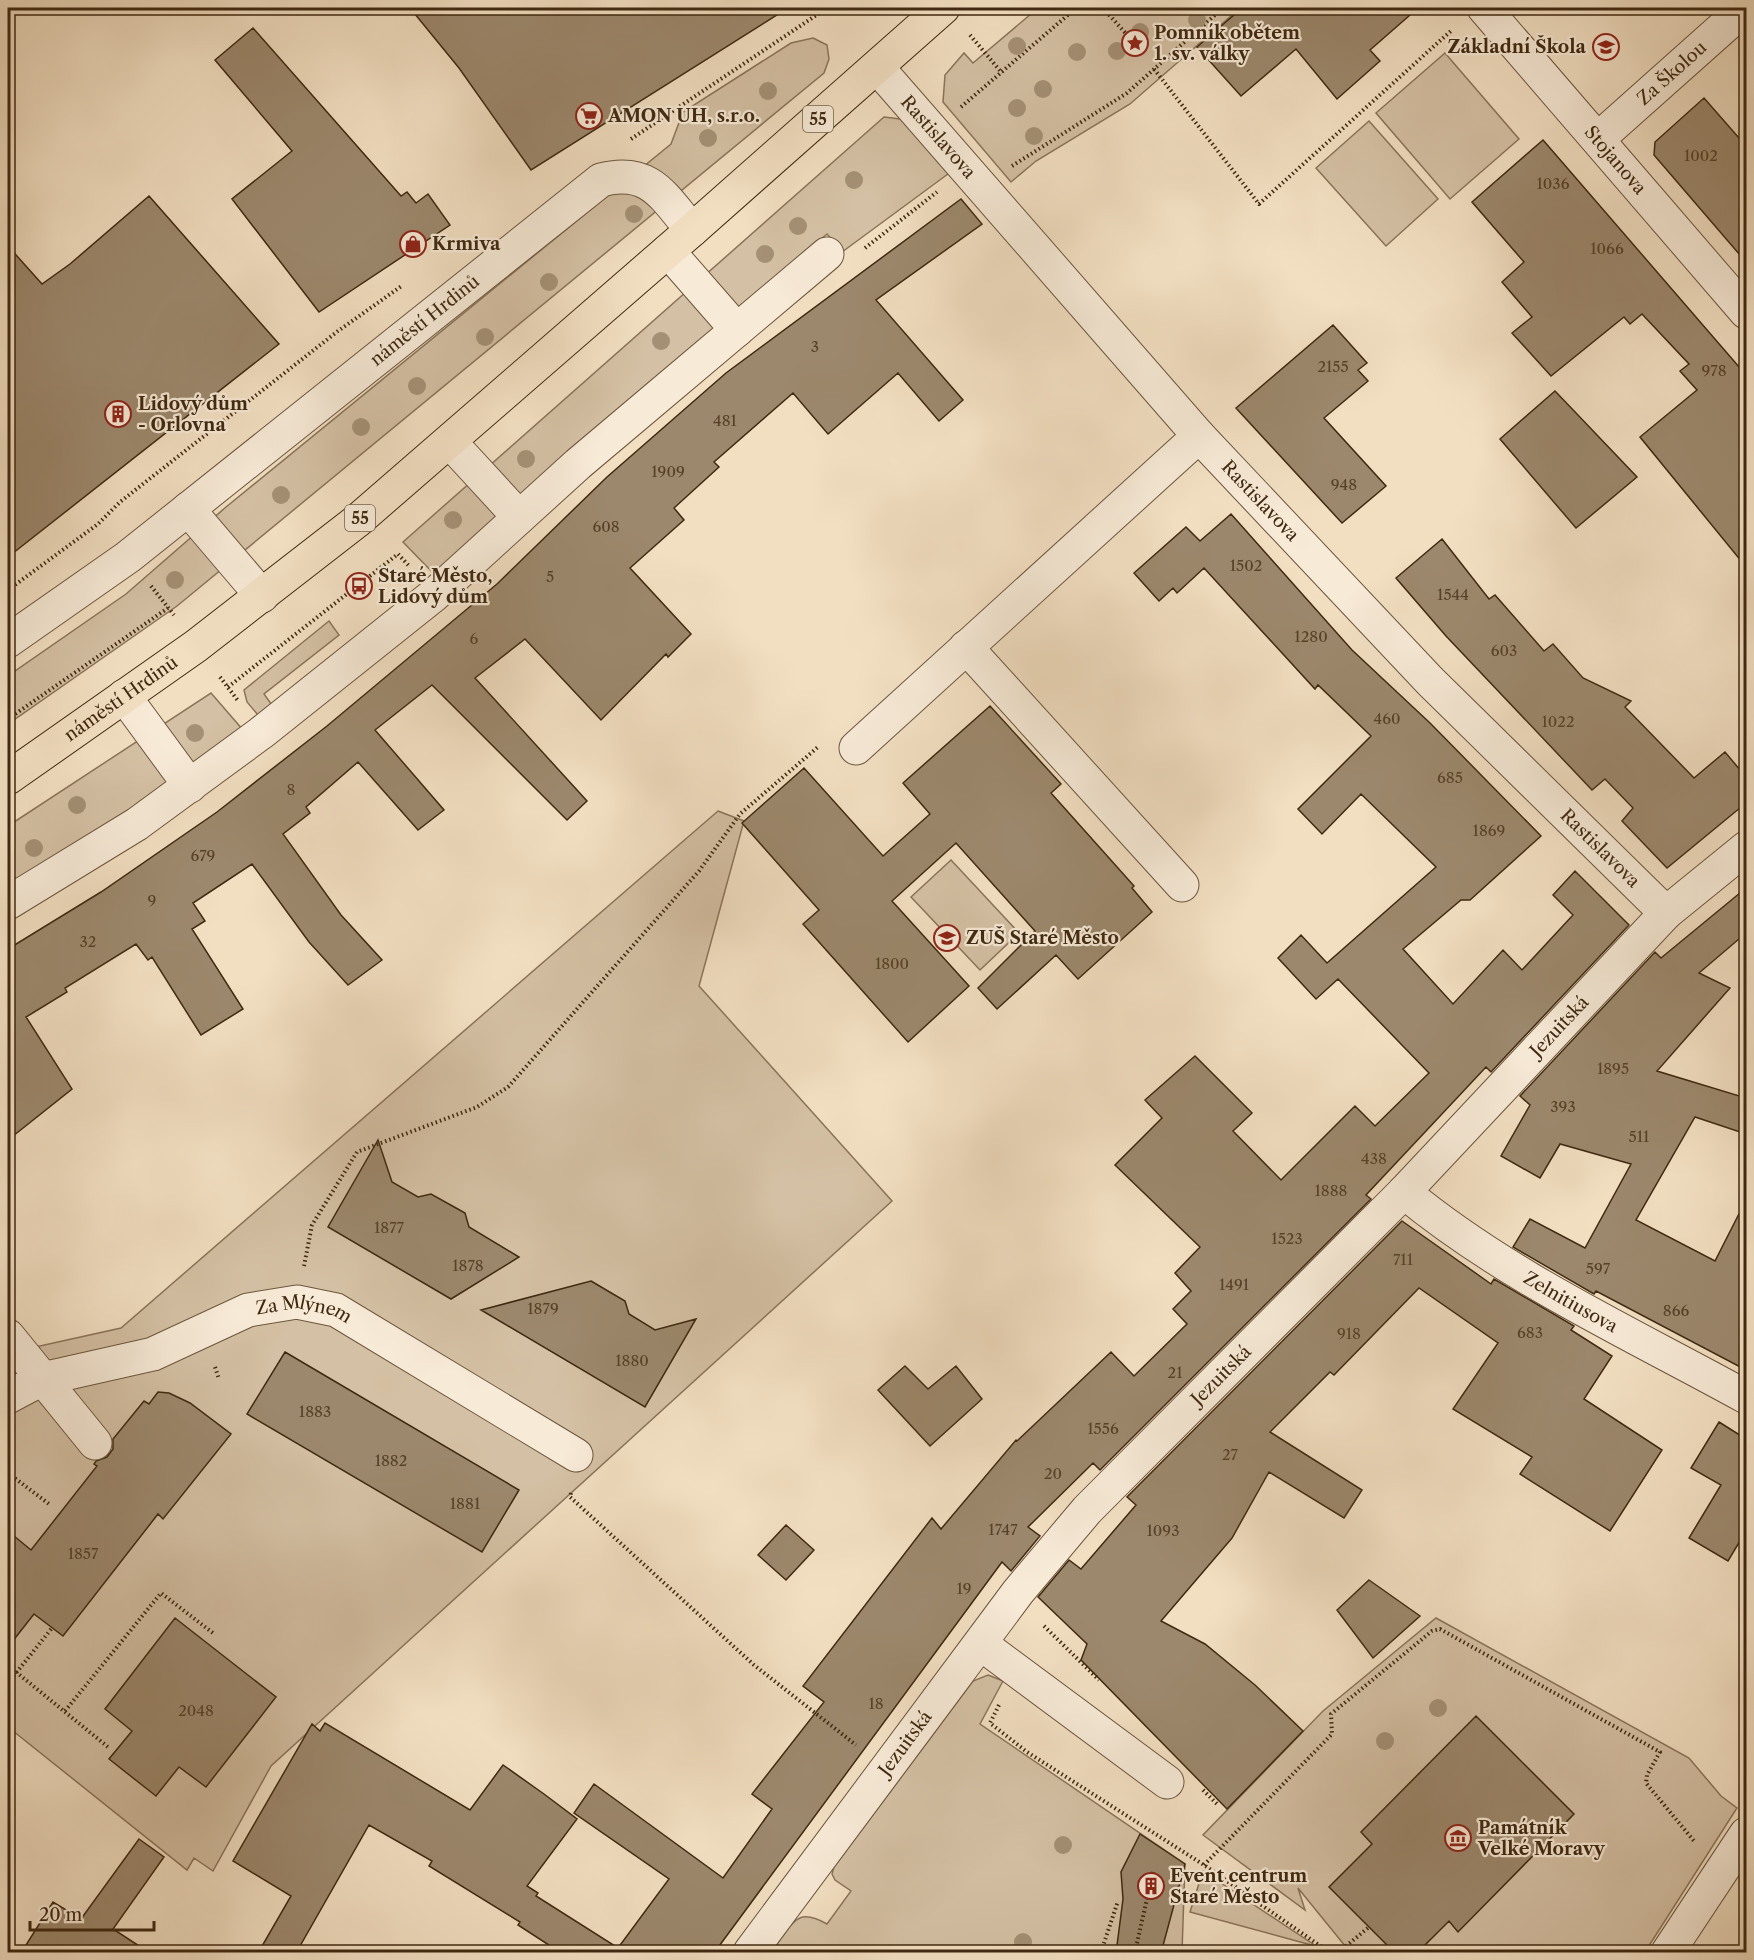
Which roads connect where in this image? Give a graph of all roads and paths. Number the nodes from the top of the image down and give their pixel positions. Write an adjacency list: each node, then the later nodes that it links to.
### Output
1 (943, 8): 8 (main road, náměstí Hrdinů / 55)
2 (1076, 8): 10 (path)
3 (1103, 8): 7 (path)
4 (1746, 8): 12 (street, Za Školou)
5 (1471, 16): 9 (path); 12 (street, Stojanova)
6 (967, 32): 10 (path)
7 (1129, 38)
8 (878, 67): 11 (street, Rastislavova); 13 (main road, náměstí Hrdinů / 55)
9 (1154, 69)
10 (1002, 73): 11 (path)
11 (934, 130): 17 (street, Rastislavova)
12 (1598, 139): 15 (street, Stojanova)
13 (680, 241): 16 (street); 18 (main road, náměstí Hrdinů / 55); 19 (street, náměstí Hrdinů)
14 (827, 254): 16 (street)
15 (1746, 312)
16 (737, 330): 20 (street)
17 (1199, 436): 28 (street); 37 (street, Rastislavova)
18 (450, 442): 20 (street); 24 (main road, náměstí Hrdinů / 55)
19 (188, 509): 22 (street, náměstí Hrdinů); 24 (street)
20 (519, 517): 23 (street)
21 (98, 524): 22 (path)
22 (128, 557): 25 (path); 26 (street, náměstí Hrdinů)
23 (434, 595): 27 (path); 33 (street)
24 (262, 596): 27 (main road, náměstí Hrdinů / 55)
25 (168, 608): 27 (path); 30 (path)
26 (8, 641)
27 (196, 646): 29 (main road, náměstí Hrdinů / 55)
28 (966, 647): 31 (street); 35 (street)
29 (124, 696): 32 (main road, náměstí Hrdinů / 55); 33 (street)
30 (8, 719)
31 (841, 745): 39 (path)
32 (8, 778)
33 (190, 786): 36 (street)
34 (1746, 848): 37 (street, Jezuitská)
35 (1182, 885)
36 (8, 903)
37 (1666, 913): 38 (street, Jezuitská)
38 (1404, 1192): 43 (street, Zelnitiusova); 50 (street, Jezuitská)
39 (297, 1302): 41 (street, Za Mlýnem); 45 (street, Za Mlýnem)
40 (8, 1336): 41 (street)
41 (42, 1379): 42 (street, Za Mlýnem); 44 (street)
42 (8, 1397)
43 (1746, 1397)
44 (96, 1443)
45 (576, 1455): 56 (path)
46 (8, 1473): 47 (path)
47 (49, 1504)
48 (52, 1628): 51 (path)
49 (213, 1633): 54 (path)
50 (981, 1644): 56 (street, Jezuitská); 57 (street)
51 (16, 1672): 52 (path); 54 (path)
52 (8, 1683)
53 (1004, 1695): 59 (path)
54 (65, 1711): 55 (path)
55 (108, 1747)
56 (888, 1769): 63 (street, Jezuitská)
57 (1167, 1782)
58 (1740, 1848): 59 (path); 68 (street)
59 (1204, 1864): 66 (path)
60 (1153, 1872): 65 (path)
61 (1118, 1901): 64 (path)
62 (1369, 1927): 67 (path)
63 (750, 1953)
64 (1101, 1953)
65 (1135, 1953)
66 (1329, 1953)
67 (1339, 1953)
68 (1668, 1953)

